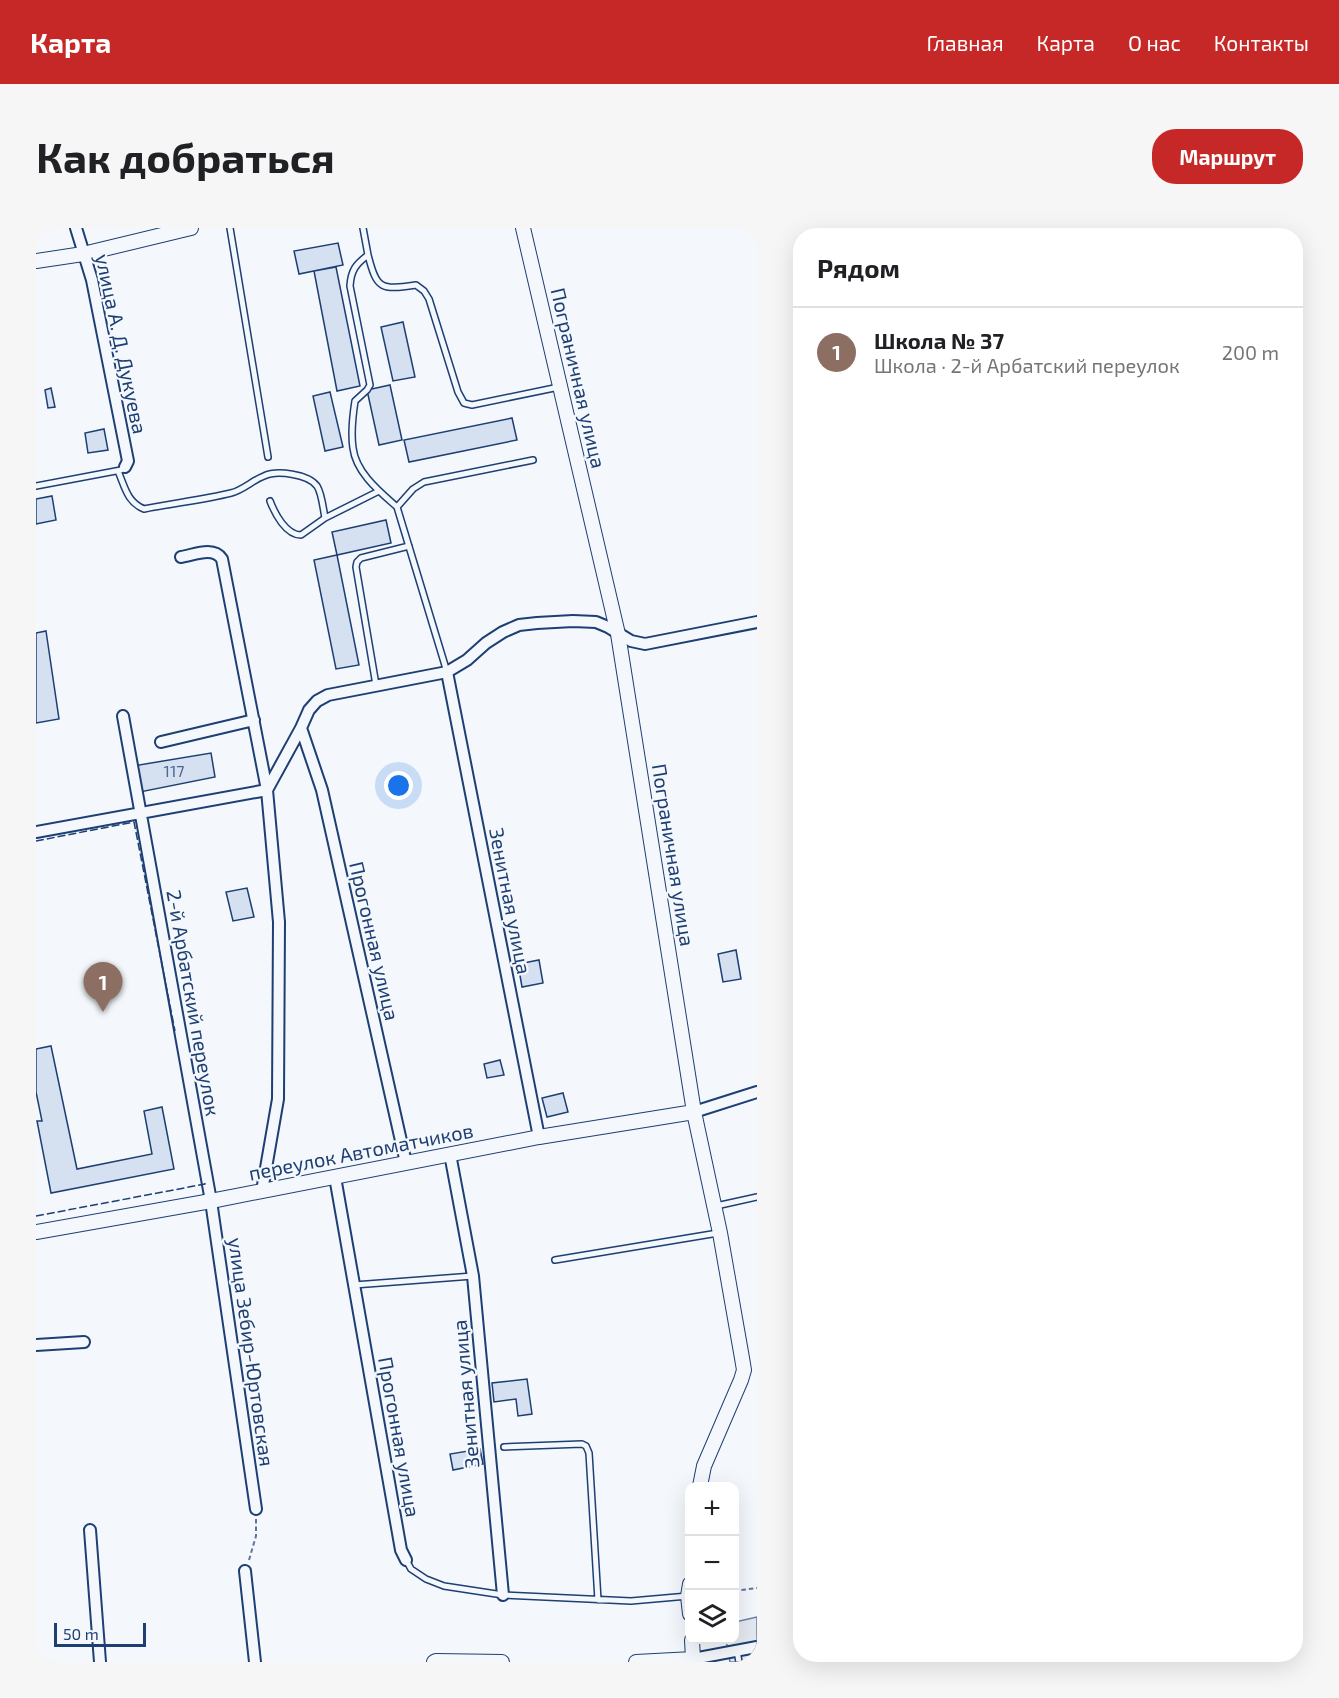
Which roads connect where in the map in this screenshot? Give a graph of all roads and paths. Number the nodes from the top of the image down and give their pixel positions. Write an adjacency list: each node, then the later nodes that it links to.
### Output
1 (76, 228): 6 (street, улица А. Д. Дукуева)
2 (191, 228): 6 (street)
3 (230, 228): 10 (lane)
4 (363, 228): 7 (lane)
5 (523, 228): 9 (street, Пограничная улица)
6 (83, 254): 8 (street); 12 (street, улица А. Д. Дукуева)
7 (368, 255): 9 (lane); 14 (lane)
8 (36, 261)
9 (560, 387): 21 (street, Пограничная улица)
10 (268, 457)
11 (532, 460): 16 (lane)
12 (122, 469): 13 (lane); 17 (lane)
13 (36, 486)
14 (379, 491): 16 (lane); 17 (lane)
15 (270, 501): 17 (lane)
16 (397, 507): 18 (lane)
17 (325, 518)
18 (409, 546): 22 (lane); 23 (lane)
19 (181, 557): 25 (street)
20 (757, 622): 21 (street)
21 (618, 634): 22 (street); 32 (street, Пограничная улица)
22 (447, 672): 23 (street); 33 (street, Зенитная улица)
23 (376, 685): 26 (street)
24 (123, 716): 29 (street, 2-й Арбатский переулок)
25 (254, 720): 27 (street); 28 (street)
26 (301, 728): 28 (street); 35 (street, Прогонная улица)
27 (161, 742)
28 (267, 790): 29 (street); 37 (street)
29 (140, 813): 30 (street); 39 (street, 2-й Арбатский переулок)
30 (36, 832)
31 (757, 1092): 32 (street)
32 (694, 1112): 33 (street, переулок Автоматчиков); 40 (street, Пограничная улица)
33 (539, 1137): 34 (street, переулок Автоматчиков)
34 (450, 1154): 35 (street, переулок Автоматчиков); 44 (street, Зенитная улица)
35 (406, 1163): 36 (street, переулок Автоматчиков)
36 (335, 1177): 37 (street, переулок Автоматчиков); 45 (street, Прогонная улица)
37 (262, 1191): 39 (street, переулок Автоматчиков)
38 (757, 1197): 40 (lane)
39 (211, 1201): 41 (street, переулок Автоматчиков); 50 (street, улица Зебир-Юртовская)
40 (714, 1206): 42 (street, Пограничная улица)
41 (36, 1232)
42 (720, 1233): 43 (lane); 49 (street, Пограничная улица)
43 (555, 1260)
44 (473, 1276): 45 (lane); 57 (street, Зенитная улица)
45 (354, 1285): 52 (street, Прогонная улица)
46 (84, 1342): 47 (street)
47 (36, 1345)
48 (504, 1447): 58 (lane)
49 (701, 1482)
50 (256, 1509): 53 (path)
51 (90, 1530): 63 (street)
52 (406, 1560): 57 (lane)
53 (245, 1571): 64 (street)
54 (757, 1588): 55 (path)
55 (739, 1590)
56 (685, 1591): 58 (lane)
57 (503, 1595): 58 (lane)
58 (598, 1600)
59 (692, 1644): 62 (street)
60 (757, 1647): 61 (street)
61 (738, 1656): 62 (street)
62 (693, 1659): 67 (street)
63 (100, 1662)
64 (255, 1662)
65 (434, 1662): 66 (street)
66 (502, 1662)
67 (636, 1662)

